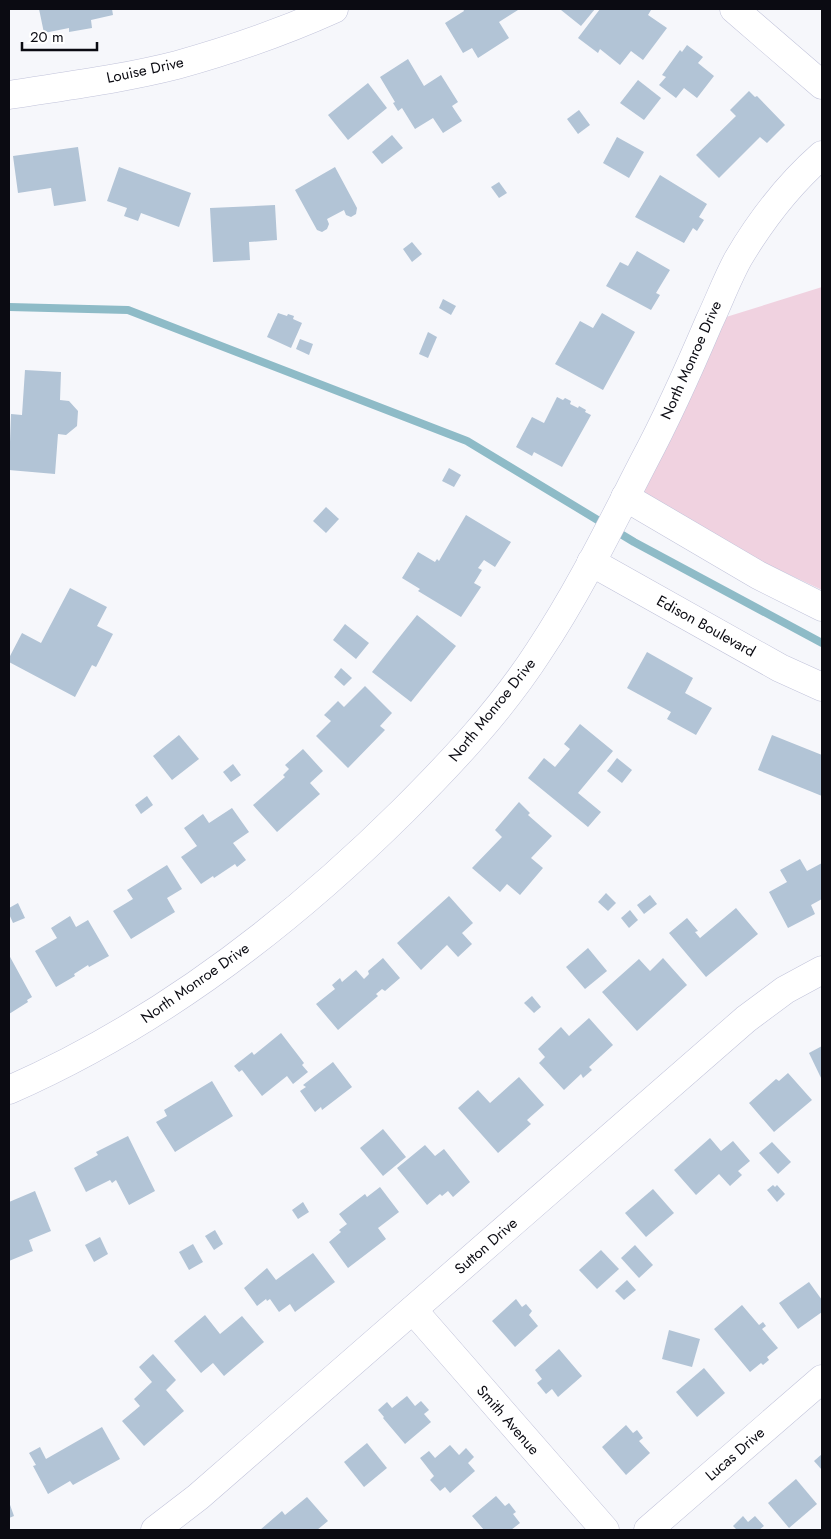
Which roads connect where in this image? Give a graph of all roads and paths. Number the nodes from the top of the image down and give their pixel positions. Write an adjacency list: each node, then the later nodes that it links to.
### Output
1 (334, 9): 4 (street, Louise Drive)
2 (734, 9): 3 (street)
3 (822, 85)
4 (9, 95)
5 (822, 155): 6 (street, North Monroe Drive)
6 (622, 504): 7 (street, North Monroe Drive); 8 (street)
7 (594, 557): 9 (street, Edison Boulevard); 11 (street, North Monroe Drive)
8 (822, 607)
9 (822, 687)
10 (822, 970): 12 (street, Sutton Drive)
11 (9, 1090)
12 (413, 1310): 14 (street, Sutton Drive); 15 (street, Smith Avenue)
13 (822, 1378): 16 (street, Lucas Drive)
14 (161, 1529)
15 (605, 1530)
16 (648, 1530)

